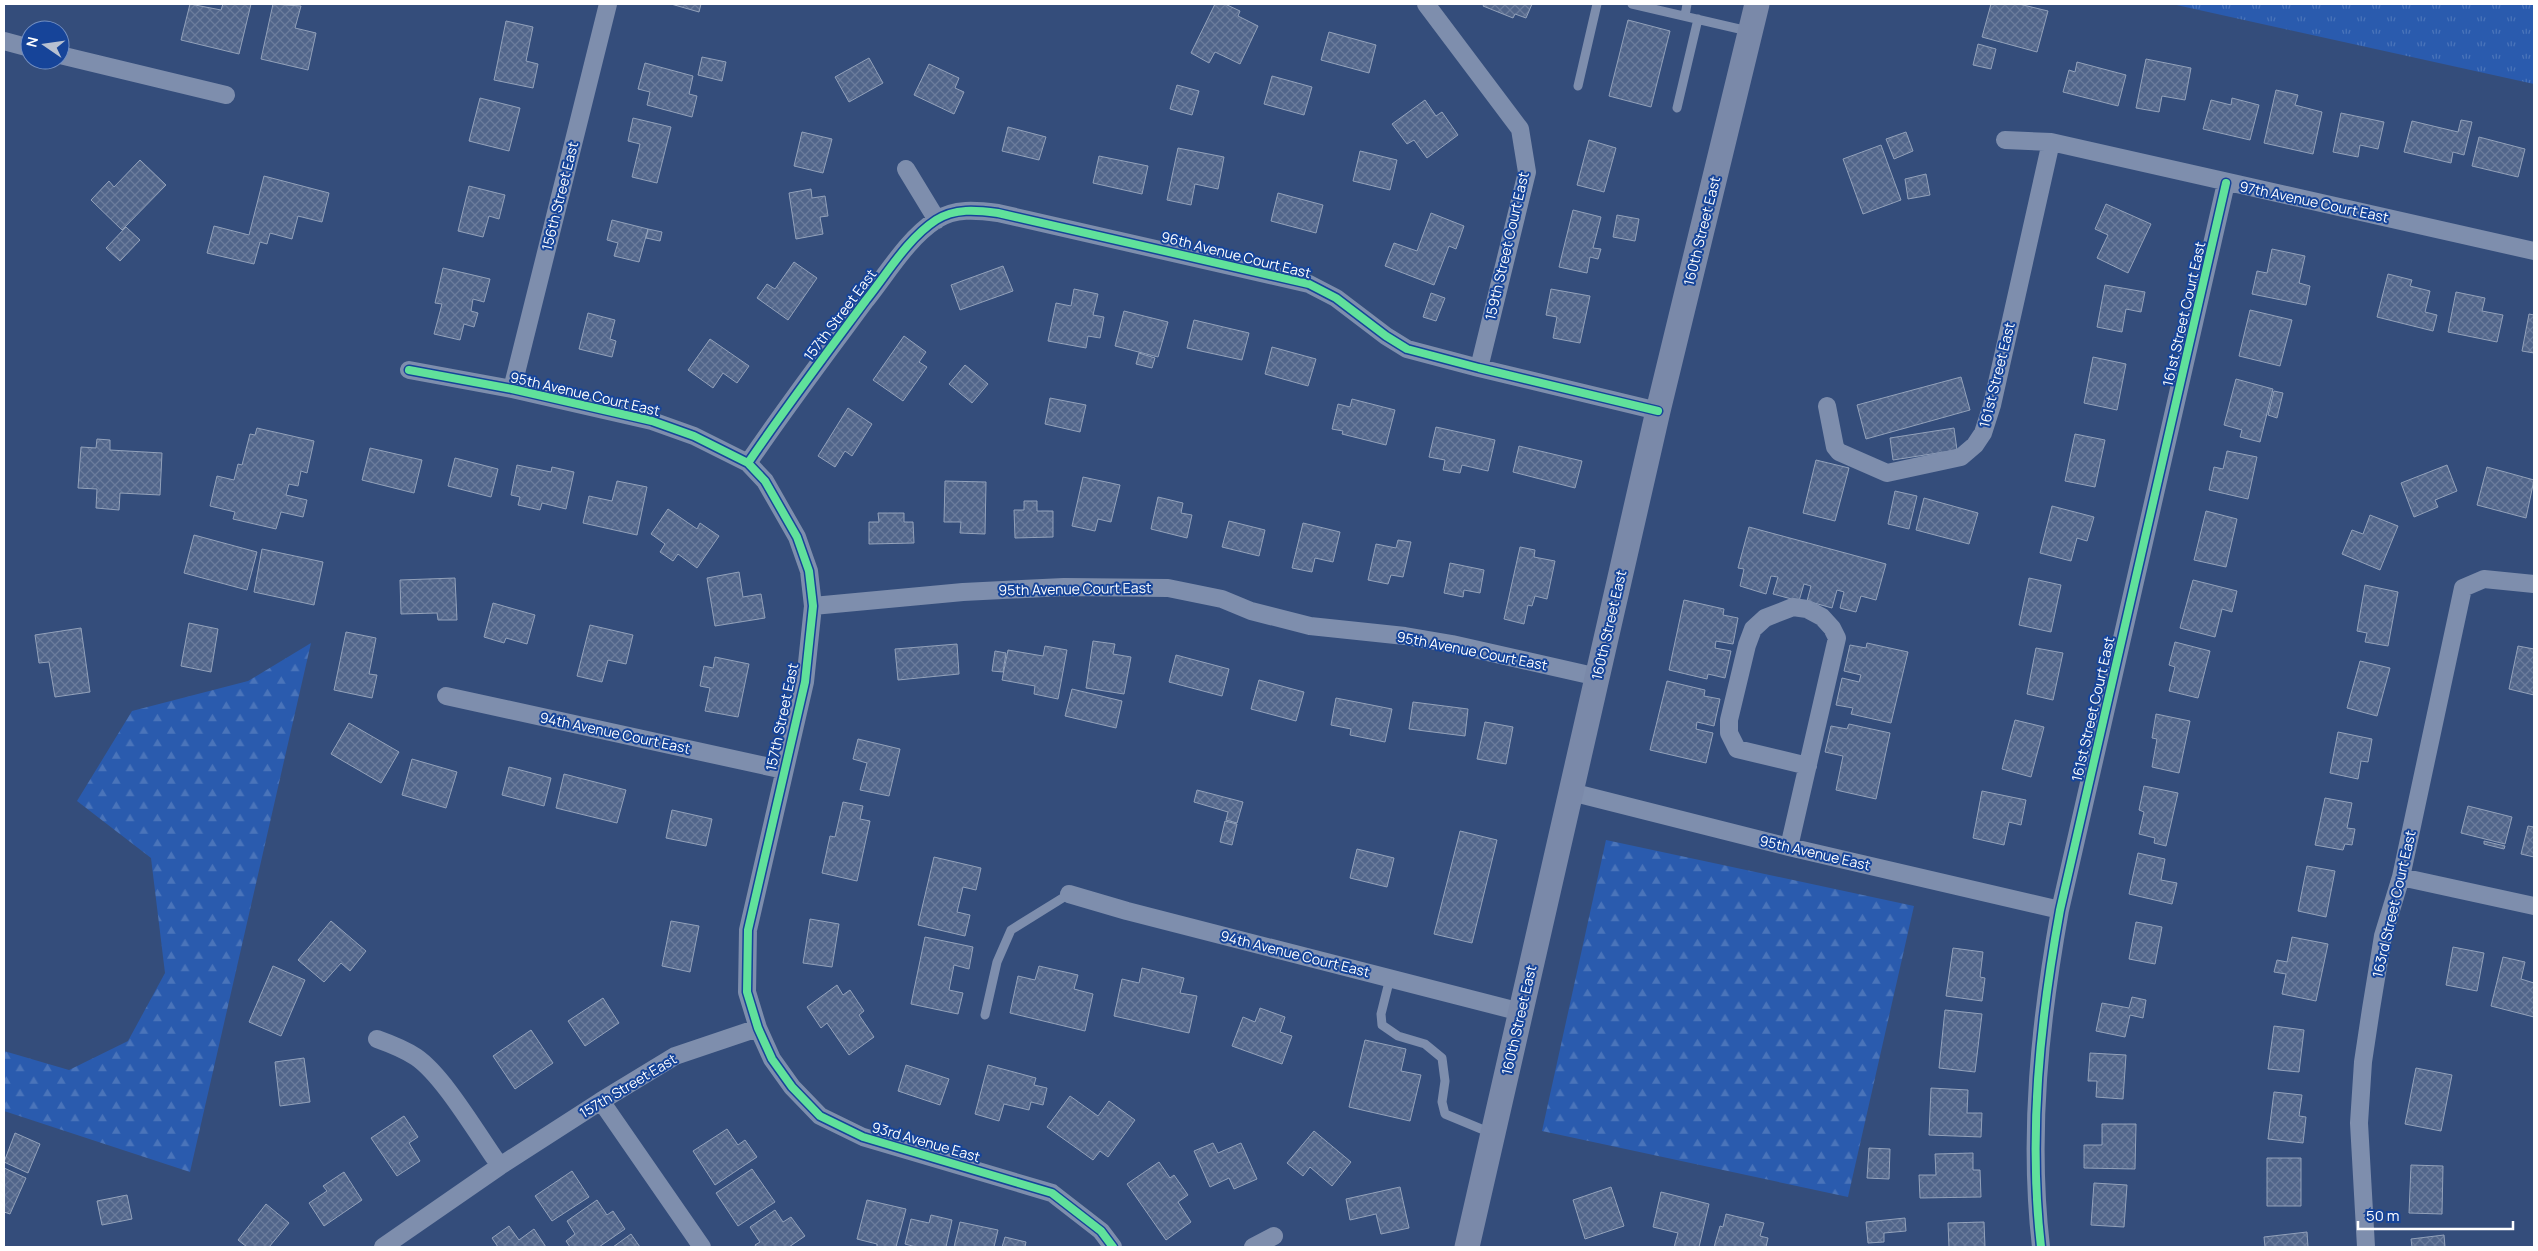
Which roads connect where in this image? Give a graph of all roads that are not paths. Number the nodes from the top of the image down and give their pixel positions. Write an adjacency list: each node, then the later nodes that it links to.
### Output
1 (608, 4): 24 (street, 156th Street East)
2 (1426, 4): 22 (street, 159th Street Court East)
3 (1597, 4): 13 (lane)
4 (1632, 4): 7 (lane)
5 (1688, 4): 7 (lane)
6 (1757, 4): 9 (main road, 160th Street East)
7 (1685, 16): 8 (lane)
8 (1698, 19): 9 (lane); 15 (lane)
9 (1750, 31): 26 (main road, 160th Street East)
10 (4, 41): 11 (street)
11 (20, 45)
12 (70, 57): 14 (street)
13 (1578, 86)
14 (226, 95)
15 (1677, 108)
16 (2005, 140): 17 (street, 97th Avenue Court East)
17 (2051, 142): 19 (street, 97th Avenue Court East); 25 (street, 161st Street East)
18 (906, 169): 20 (street)
19 (2226, 183): 21 (street, 97th Avenue Court East); 39 (street, 161st Street Court East)
20 (937, 220): 22 (street, 96th Avenue Court East); 27 (street, 157th Street East)
21 (2534, 251)
22 (1479, 368): 26 (street, 96th Avenue Court East)
23 (410, 370): 24 (street, 95th Avenue Court East)
24 (512, 389): 27 (street, 95th Avenue Court East)
25 (1827, 406)
26 (1658, 411): 30 (main road, 160th Street East)
27 (748, 463): 29 (street, 157th Street East)
28 (2534, 584): 36 (street, 163rd Street Court East)
29 (813, 606): 30 (street, 95th Avenue Court East); 33 (street, 157th Street East)
30 (1598, 677): 34 (main road, 160th Street East)
31 (446, 696): 33 (street, 94th Avenue Court East)
32 (1808, 766): 32 (street); 35 (street)
33 (784, 770): 43 (street, 157th Street East)
34 (1570, 792): 35 (street, 95th Avenue East); 41 (main road, 160th Street East)
35 (1789, 847): 39 (street, 95th Avenue East)
36 (2401, 877): 38 (street); 55 (street, 163rd Street Court East)
37 (1069, 894): 40 (street, 94th Avenue Court East); 42 (lane)
38 (2534, 906)
39 (2060, 910): 54 (street, 161st Street Court East)
40 (1390, 978): 41 (street, 94th Avenue Court East); 46 (lane)
41 (1521, 1012): 46 (main road, 160th Street East)
42 (985, 1015)
43 (758, 1028): 45 (street, 157th Street East); 51 (street, 93rd Avenue East)
44 (378, 1039): 47 (street)
45 (601, 1101): 47 (street, 157th Street East); 50 (street)
46 (1493, 1134): 53 (main road, 160th Street East)
47 (500, 1166): 49 (street, 157th Street East)
48 (1274, 1236): 52 (street)
49 (383, 1247)
50 (702, 1247)
51 (1113, 1247)
52 (1253, 1247)
53 (1467, 1247)
54 (2041, 1247)
55 (2366, 1247)

